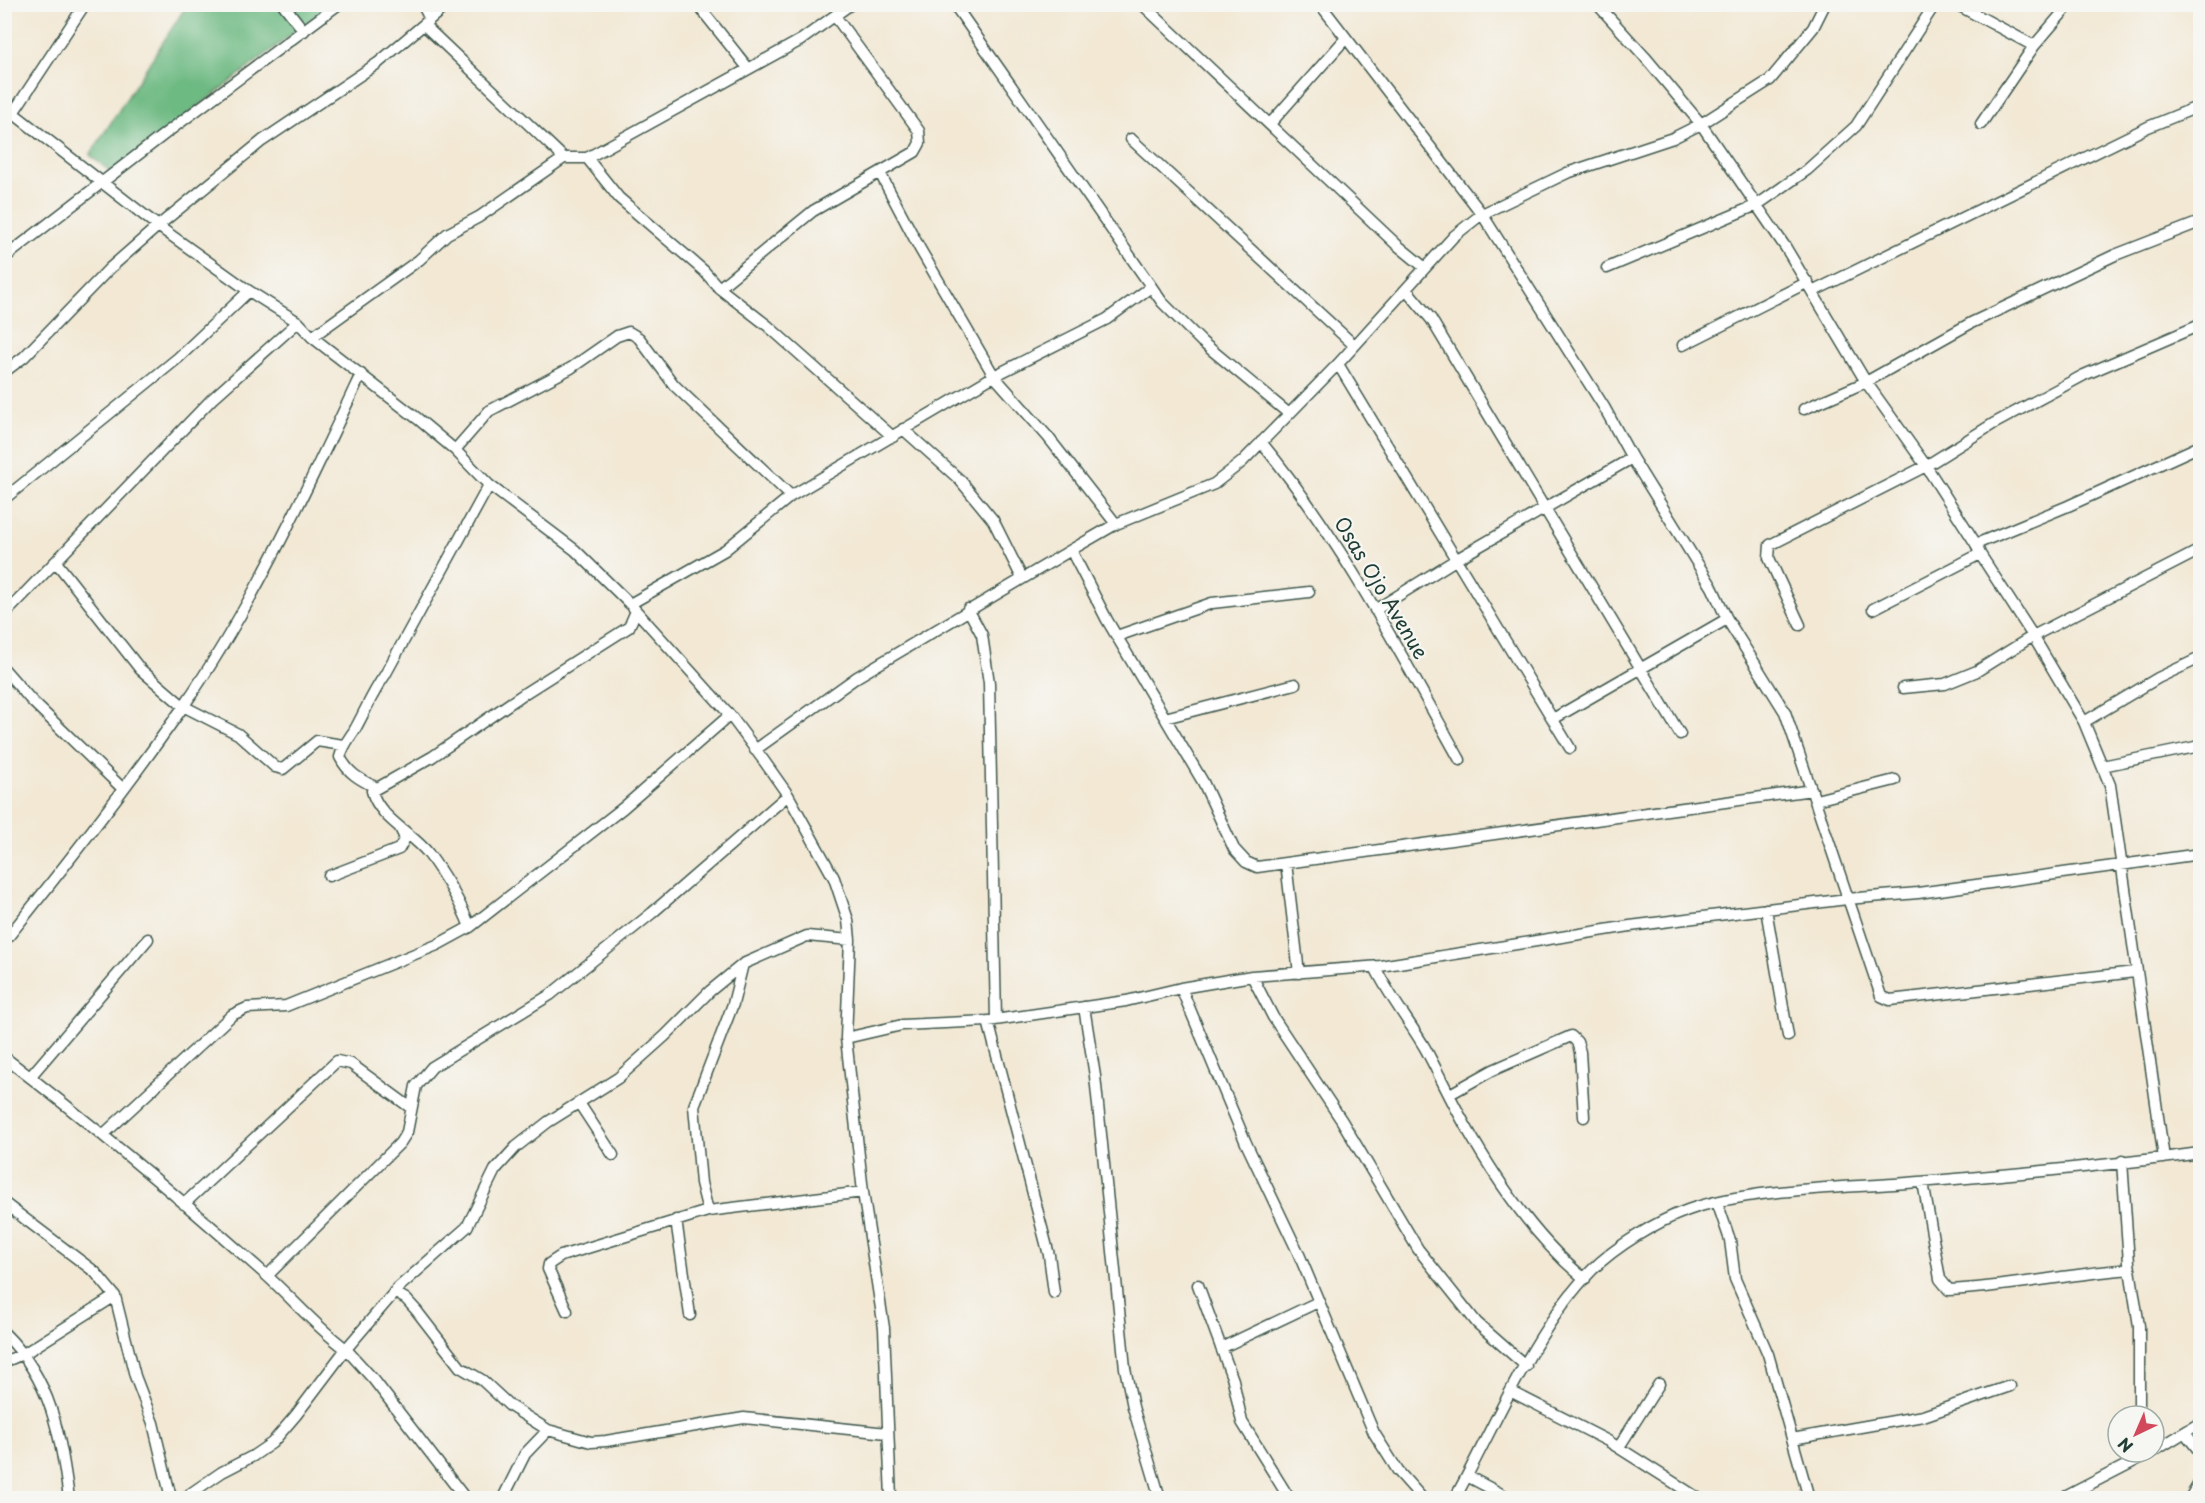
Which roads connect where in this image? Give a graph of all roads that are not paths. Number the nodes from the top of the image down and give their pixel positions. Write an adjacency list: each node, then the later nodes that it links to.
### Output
1 (85, 4): 23 (street)
2 (283, 4): 18 (street)
3 (339, 4): 18 (street)
4 (422, 4): 17 (street)
5 (448, 4): 17 (street)
6 (697, 4): 21 (street)
7 (851, 4): 16 (street)
8 (954, 4): 40 (street)
9 (1142, 4): 24 (street)
10 (1320, 4): 19 (street)
11 (1597, 4): 25 (street)
12 (1825, 4): 25 (street)
13 (1935, 4): 32 (street)
14 (1956, 4): 20 (street)
15 (2070, 4): 20 (street)
16 (835, 16): 21 (street); 30 (street)
17 (427, 22): 28 (street); 35 (street)
18 (304, 32): 31 (street)
19 (1346, 38): 24 (street); 33 (street)
20 (2034, 46): 26 (street)
21 (748, 68): 29 (street)
22 (2200, 106): 39 (street)
23 (9, 110): 31 (street)
24 (1270, 124): 37 (street)
25 (1701, 124): 32 (street); 33 (street)
26 (1980, 124)
27 (1131, 139): 47 (street)
28 (564, 158): 29 (street); 46 (street)
29 (587, 158): 41 (street)
30 (880, 173): 41 (street); 52 (street)
31 (101, 182): 35 (street); 36 (street)
32 (1757, 205): 38 (street); 39 (street)
33 (1482, 214): 37 (street); 61 (street)
34 (2200, 222): 53 (street)
35 (158, 226): 43 (street); 50 (street)
36 (4, 258)
37 (1424, 267): 42 (street)
38 (1607, 268)
39 (1811, 286): 48 (street); 53 (street)
40 (1151, 287): 52 (street); 55 (street)
41 (719, 288): 57 (street)
42 (1406, 289): 47 (street); 66 (street)
43 (249, 291): 44 (street); 65 (street)
44 (298, 322): 46 (street); 72 (street)
45 (2200, 325): 62 (street)
46 (312, 337): 51 (street)
47 (1354, 345): 49 (street)
48 (1683, 345)
49 (1338, 364): 55 (street); 71 (street)
50 (4, 372)
51 (361, 374): 60 (street); 89 (street)
52 (994, 376): 56 (street); 67 (street)
53 (1866, 382): 54 (street); 62 (street)
54 (1804, 409)
55 (1288, 414): 58 (street)
56 (903, 429): 57 (street); 73 (street)
57 (893, 437): 64 (street)
58 (1260, 442): 67 (street); 78 (street, Osas Ojo Avenue)
59 (2200, 446): 68 (street)
60 (455, 450): 63 (street); 64 (street)
61 (1632, 458): 66 (street); 80 (street)
62 (1926, 466): 68 (street); 81 (street)
63 (489, 485): 75 (street); 95 (street)
64 (791, 496): 75 (street)
65 (4, 499)
66 (1546, 507): 71 (street); 85 (street)
67 (1116, 524): 69 (street)
68 (1978, 549): 77 (street); 83 (street)
69 (1071, 550): 73 (street); 82 (street)
70 (2200, 550): 83 (street)
71 (1457, 559): 78 (street); 92 (street)
72 (56, 562): 79 (street); 89 (street)
73 (1022, 578): 76 (street)
74 (1309, 592): 82 (street)
75 (633, 608): 90 (street); 102 (street)
76 (968, 609): 98 (street); 124 (street)
77 (1873, 609)
78 (1376, 610): 99 (street, Osas Ojo Avenue)
79 (4, 615)
80 (1727, 619): 85 (street); 105 (street)
81 (1800, 625)
82 (1117, 636): 91 (street)
83 (2033, 636): 88 (street); 93 (street)
84 (2200, 658): 93 (street)
85 (1642, 667): 92 (street); 94 (street)
86 (4, 669): 103 (street)
87 (1295, 684): 91 (street)
88 (1903, 688)
89 (183, 706): 95 (street); 103 (street)
90 (730, 715): 98 (street); 113 (street)
91 (1165, 718): 108 (street)
92 (1553, 719): 97 (street)
93 (2084, 722): 100 (street)
94 (1680, 734)
95 (343, 745): 102 (street)
96 (2200, 746): 100 (street)
97 (1570, 748)
98 (755, 750): 104 (street)
99 (1460, 760)
100 (2102, 766): 109 (street)
101 (1895, 780): 105 (street)
102 (375, 787): 106 (street)
103 (122, 788): 116 (street)
104 (789, 795): 115 (street); 131 (street)
105 (1814, 795): 108 (street); 111 (street)
106 (396, 823): 110 (street); 113 (street)
107 (2200, 854): 109 (street)
108 (1286, 863): 120 (street)
109 (2122, 866): 111 (street); 119 (street)
110 (329, 876)
111 (1847, 899): 112 (street); 119 (street)
112 (1766, 909): 118 (street); 125 (street)
113 (470, 927): 133 (street)
114 (148, 939): 128 (street)
115 (850, 940): 117 (street); 126 (street)
116 (4, 942)
117 (742, 964): 130 (street); 143 (street)
118 (1375, 967): 120 (street); 129 (street)
119 (2135, 972): 136 (street)
120 (1299, 973): 121 (street)
121 (1252, 976): 122 (street); 160 (street)
122 (1182, 988): 123 (street); 152 (street)
123 (1084, 1007): 124 (street); 182 (street)
124 (992, 1020): 126 (street); 150 (street)
125 (1788, 1036)
126 (846, 1038): 139 (street)
127 (4, 1057): 128 (street)
128 (30, 1077): 133 (street)
129 (1450, 1094): 132 (street); 147 (street)
130 (579, 1103): 135 (street); 149 (street)
131 (411, 1108): 142 (street); 146 (street)
132 (1584, 1117)
133 (104, 1134): 142 (street)
134 (2200, 1153): 136 (street)
135 (614, 1155)
136 (2164, 1158): 137 (street)
137 (2122, 1161): 138 (street); 145 (street)
138 (1923, 1182): 140 (street); 145 (street)
139 (863, 1192): 143 (street); 167 (street)
140 (1717, 1202): 147 (street); 169 (street)
141 (4, 1203): 151 (street)
142 (184, 1204): 146 (street)
143 (708, 1210): 144 (street)
144 (676, 1220): 153 (street); 154 (street)
145 (2130, 1269): 164 (street)
146 (267, 1276): 157 (street)
147 (1585, 1279): 160 (street)
148 (1198, 1285): 156 (street)
149 (394, 1292): 157 (street); 166 (street)
150 (1054, 1293)
151 (115, 1296): 158 (street); 177 (street)
152 (1318, 1302): 156 (street); 184 (street)
153 (567, 1311)
154 (690, 1315)
155 (4, 1333): 158 (street)
156 (1221, 1348): 183 (street)
157 (346, 1349): 178 (street); 179 (street)
158 (25, 1353): 159 (street); 176 (street)
159 (4, 1362)
160 (1526, 1366): 162 (street)
161 (1659, 1384): 171 (street)
162 (1512, 1392): 171 (street); 174 (street)
163 (1966, 1401): 169 (street)
164 (2139, 1404)
165 (2200, 1423): 168 (street)
166 (548, 1430): 167 (street); 180 (street)
167 (887, 1433): 181 (street)
168 (2185, 1433): 170 (street); 172 (street)
169 (1792, 1439): 188 (street)
170 (2166, 1444)
171 (1619, 1448): 187 (street)
172 (2200, 1452)
173 (2129, 1464): 189 (street)
174 (1467, 1476): 185 (street); 186 (street)
175 (2200, 1482): 190 (street)
176 (69, 1498)
177 (171, 1498)
178 (184, 1498)
179 (465, 1498)
180 (503, 1498)
181 (891, 1498)
182 (1160, 1498)
183 (1289, 1498)
184 (1422, 1498)
185 (1455, 1498)
186 (1509, 1498)
187 (1698, 1498)
188 (1809, 1498)
189 (2063, 1498)
190 (2190, 1498)

